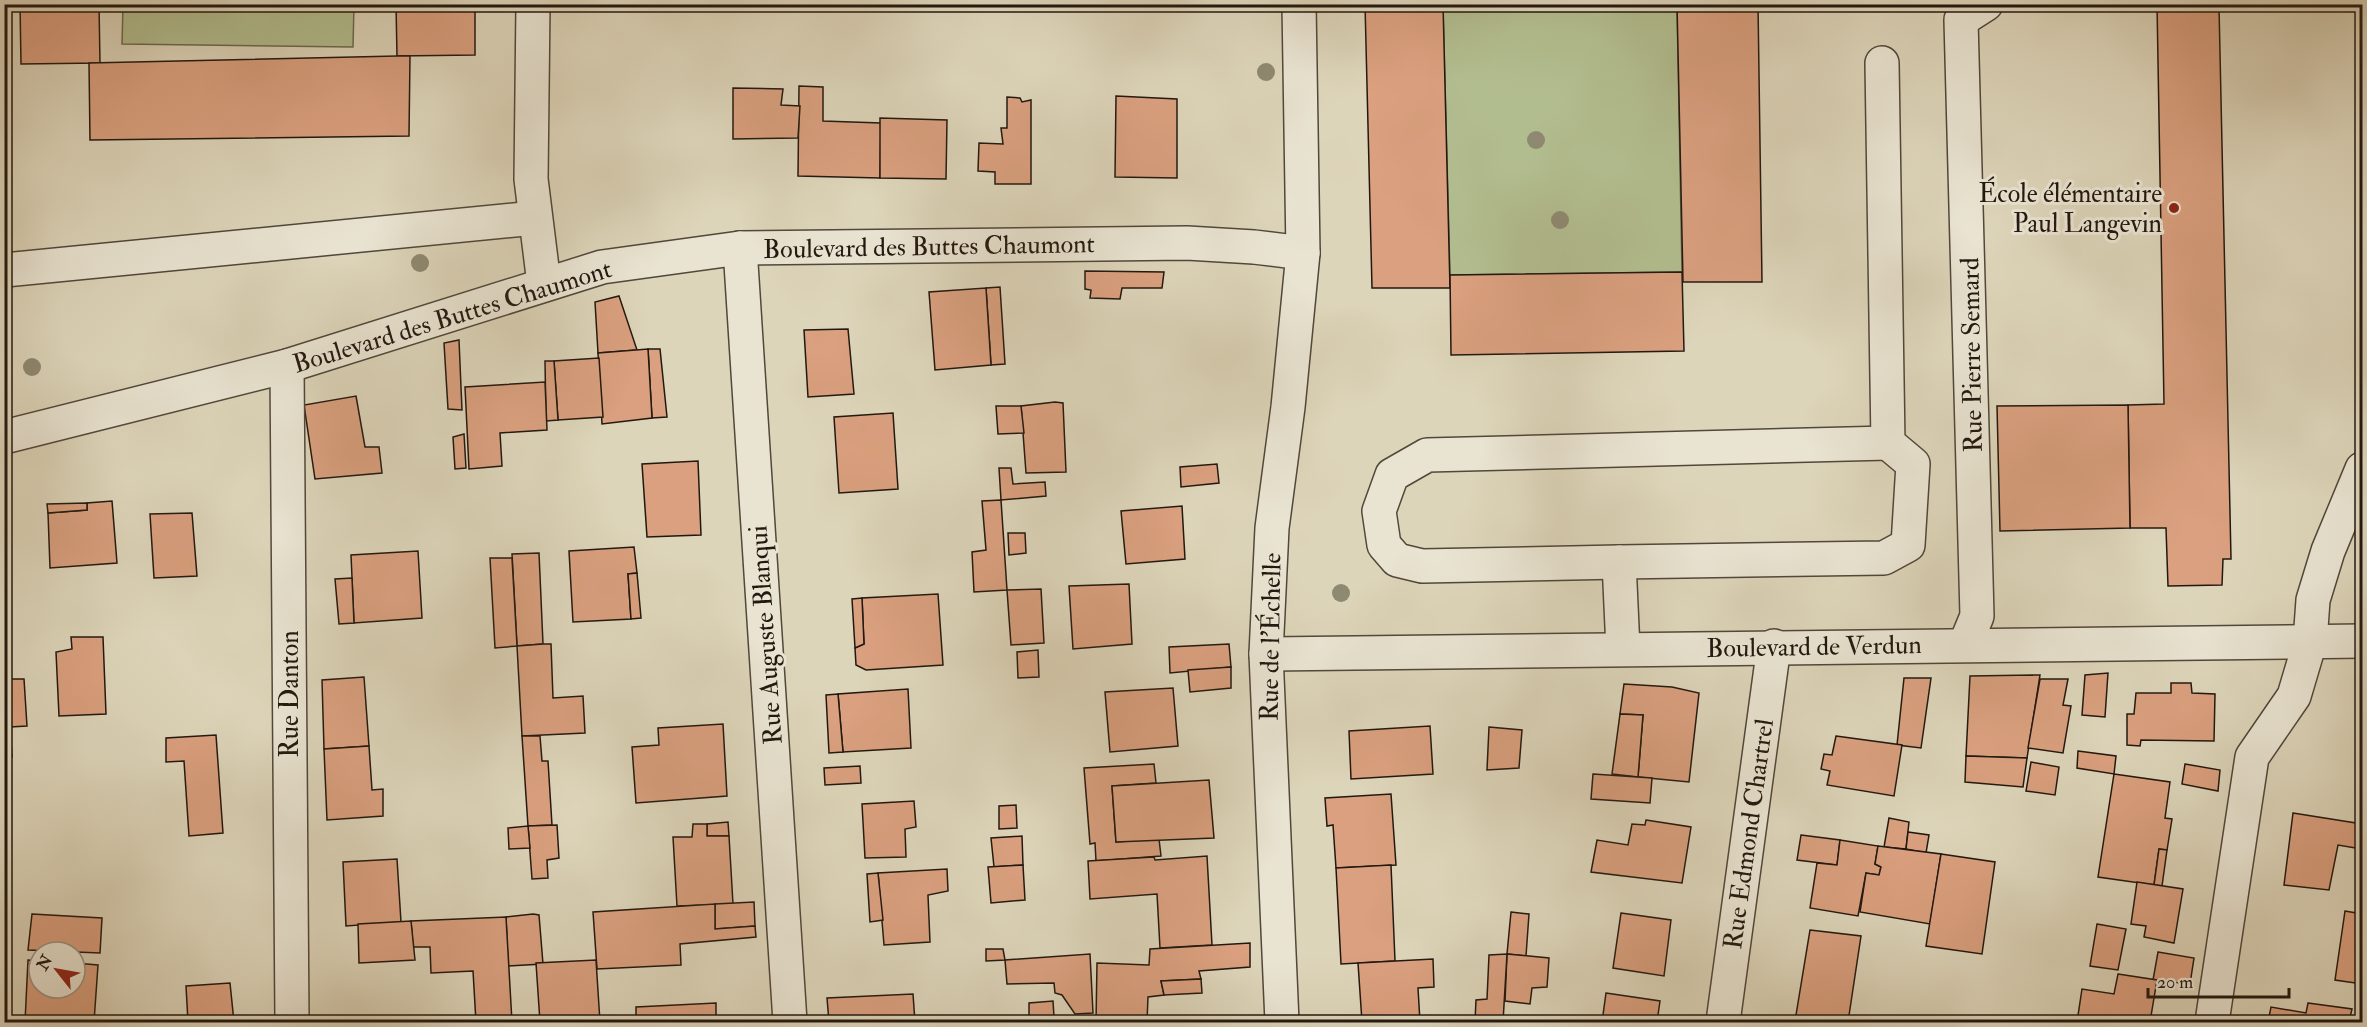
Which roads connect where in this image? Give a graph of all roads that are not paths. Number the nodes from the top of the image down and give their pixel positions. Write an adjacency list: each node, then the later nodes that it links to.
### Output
1 (533, 4): 5 (street)
2 (1299, 4): 7 (street, Rue de l'Échelle)
3 (1986, 4): 17 (street, Rue Pierre Semard)
4 (1882, 63): 12 (street)
5 (536, 218): 8 (street); 9 (street)
6 (740, 248): 7 (street, Boulevard des Buttes Chaumont); 9 (street, Boulevard des Buttes Chaumont); 22 (street, Rue Auguste Blanqui)
7 (1303, 253): 20 (street, Rue de l'Échelle)
8 (5, 270)
9 (544, 284): 10 (street, Boulevard des Buttes Chaumont)
10 (286, 366): 11 (street, Boulevard des Buttes Chaumont); 21 (street, Rue Danton)
11 (4, 437)
12 (1888, 443): 14 (street); 14 (street)
13 (2362, 469): 16 (street)
14 (1619, 562): 19 (street)
15 (2362, 641): 16 (street, Boulevard de Verdun)
16 (2310, 642): 17 (street, Boulevard de Verdun); 25 (street)
17 (1965, 645): 18 (street, Boulevard de Verdun)
18 (1774, 646): 19 (street, Boulevard de Verdun); 24 (street, Rue Edmond Chartrel)
19 (1623, 649): 20 (street, Boulevard de Verdun)
20 (1266, 654): 23 (street, Rue de l'Échelle)
21 (292, 1023)
22 (790, 1023)
23 (1282, 1023)
24 (1723, 1023)
25 (2212, 1023)

